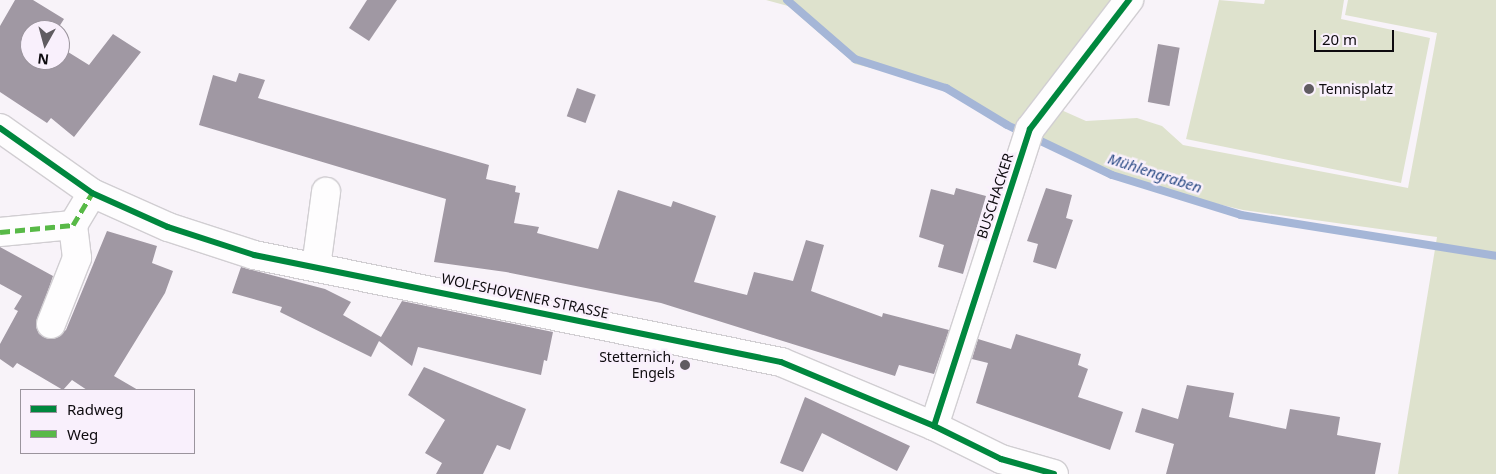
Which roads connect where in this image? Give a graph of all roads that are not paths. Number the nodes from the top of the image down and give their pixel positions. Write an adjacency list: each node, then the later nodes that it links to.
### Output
1 (1129, 0): 9 (street, BUSCHACKER)
2 (0, 128): 4 (street, WOLFSHOVENER STRASSE)
3 (326, 192): 7 (street)
4 (92, 193): 5 (street); 7 (street, WOLFSHOVENER STRASSE)
5 (73, 224): 6 (street); 8 (street)
6 (0, 232)
7 (316, 267): 9 (street, WOLFSHOVENER STRASSE)
8 (51, 324)
9 (934, 426): 10 (street, WOLFSHOVENER STRASSE)
10 (998, 467): 11 (street, WOLFSHOVENER STRASSE)
11 (1054, 474)

